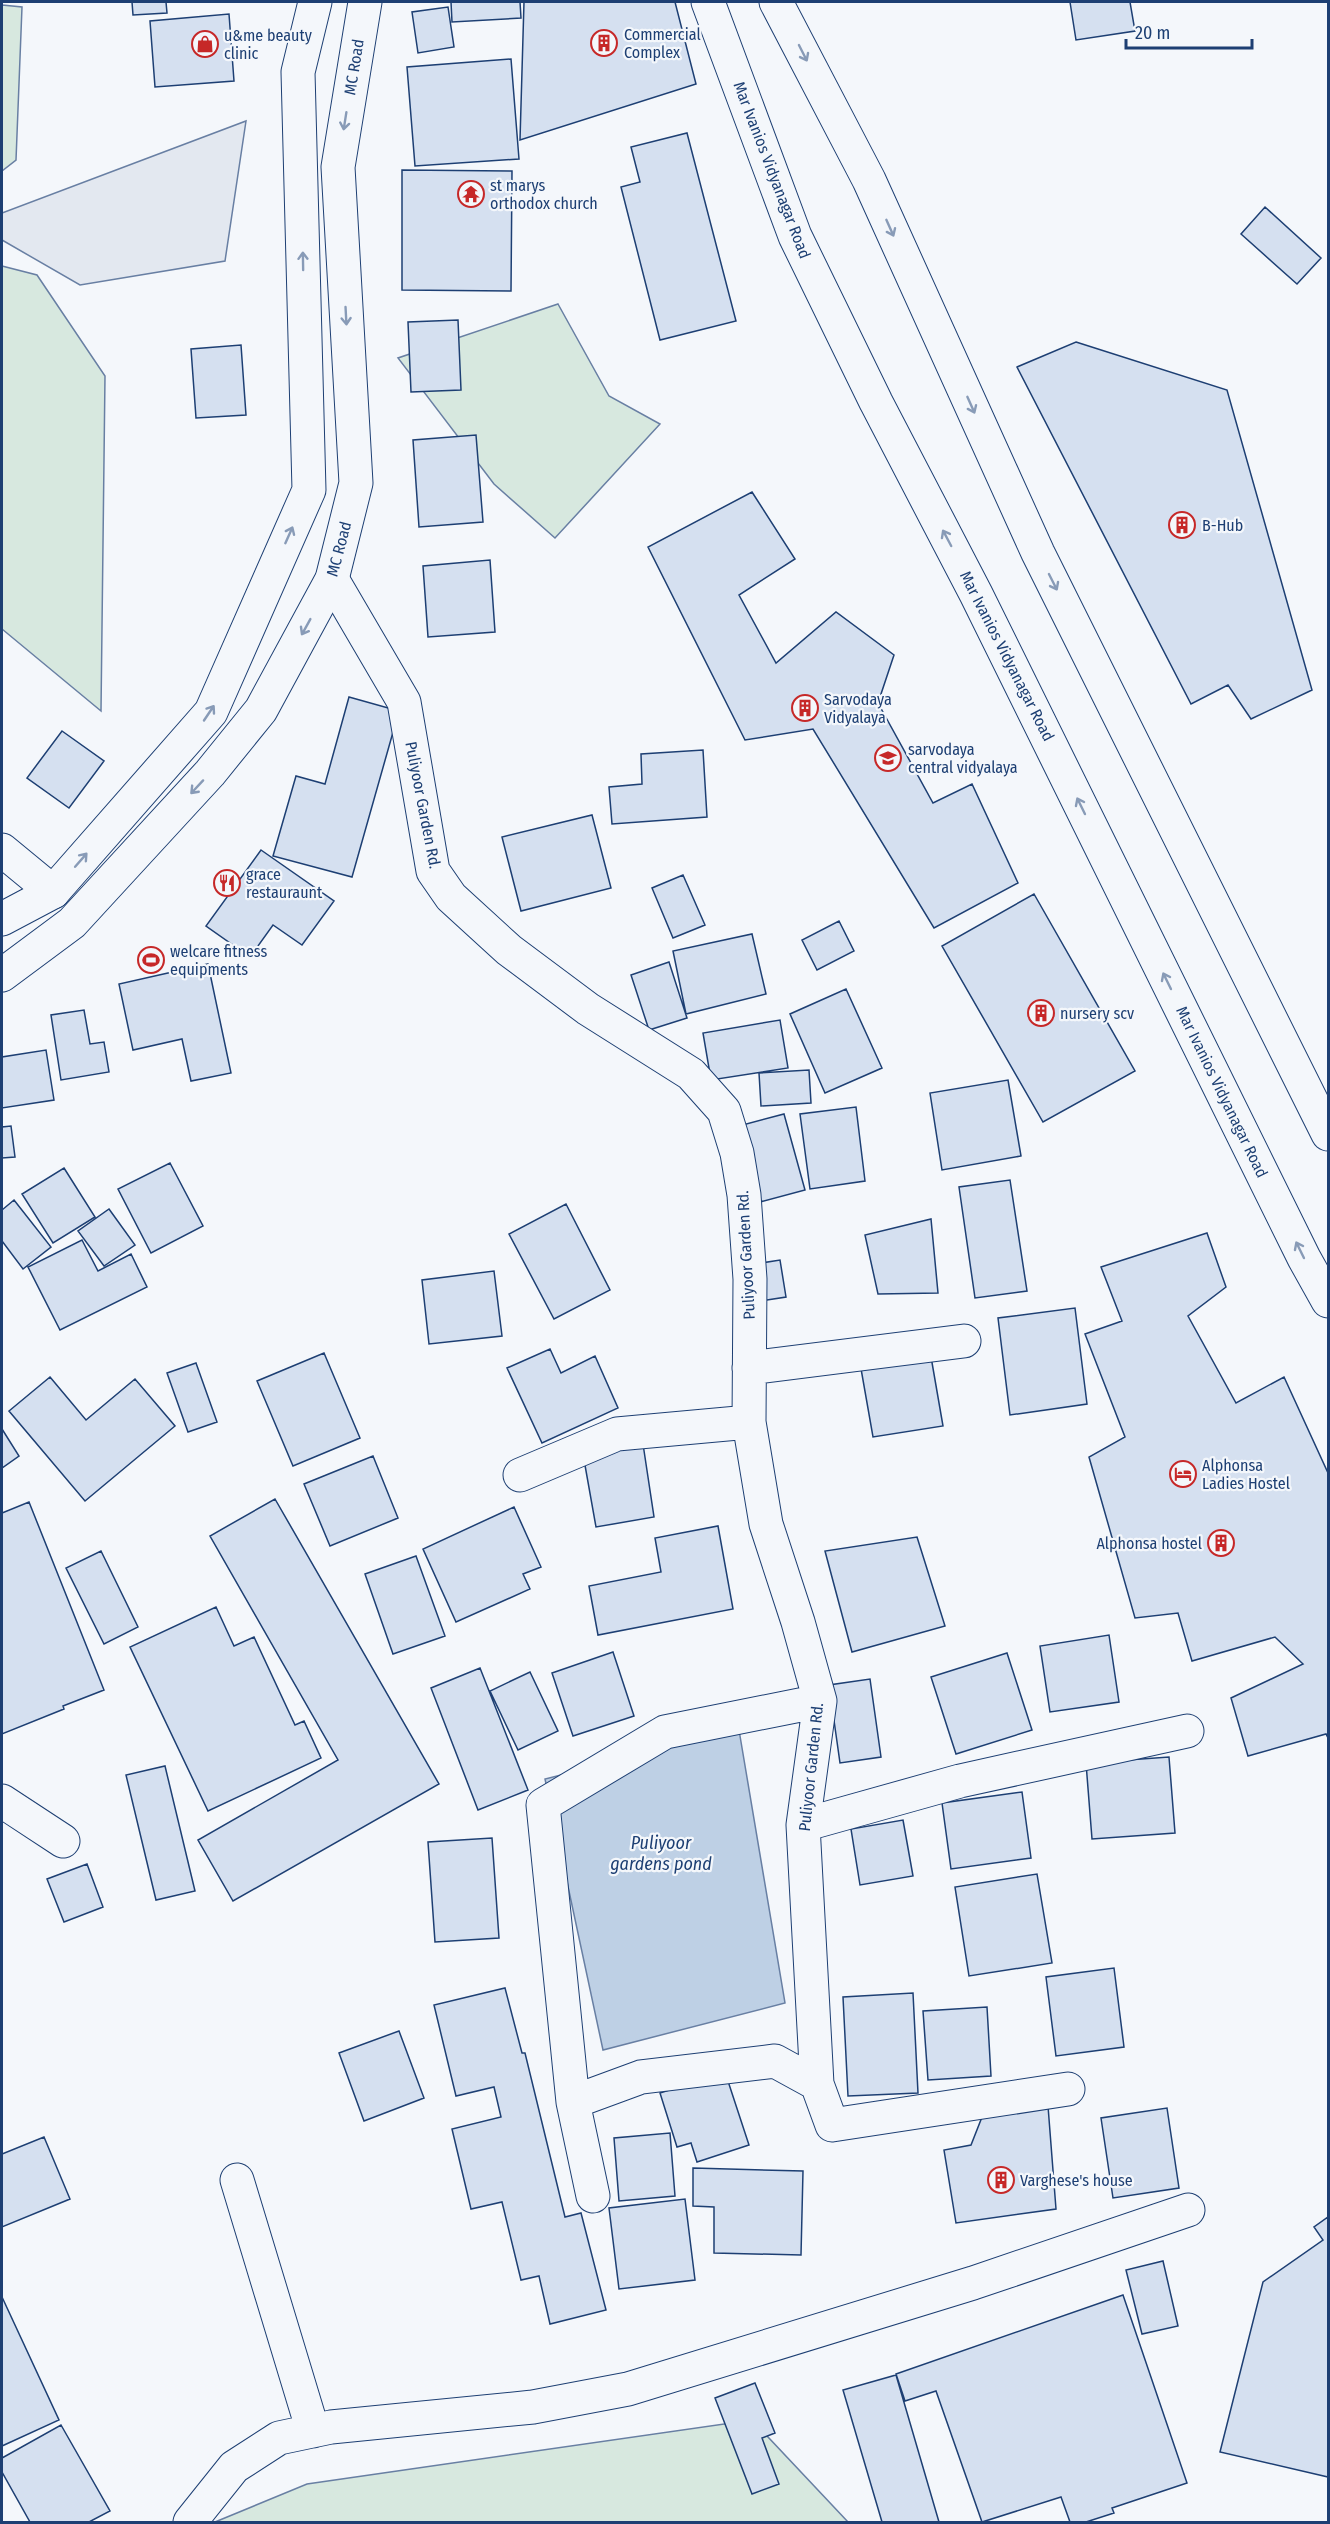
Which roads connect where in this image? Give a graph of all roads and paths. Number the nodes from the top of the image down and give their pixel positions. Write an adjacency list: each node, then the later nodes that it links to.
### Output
1 (315, 2): 7 (street, one-way to 1)
2 (365, 2): 5 (street, MC Road, one-way to 5)
3 (708, 2): 11 (street, Mar Ivanios Vidyanagar Road, one-way to 3)
4 (776, 2): 10 (street, one-way to 10)
5 (332, 579): 9 (street, MC Road, one-way to 9); 13 (street, Puliyoor Garden Rd.)
6 (2, 849): 7 (street)
7 (53, 892): 8 (street)
8 (2, 919)
9 (2, 975)
10 (1329, 1134)
11 (1329, 1301)
12 (964, 1341): 13 (street)
13 (749, 1368): 14 (street, Puliyoor Garden Rd.)
14 (749, 1422): 15 (street); 16 (street, Puliyoor Garden Rd.)
15 (520, 1475)
16 (820, 1701): 19 (street, Puliyoor Garden Rd.); 23 (street)
17 (1187, 1731): 19 (street)
18 (2, 1801): 20 (street)
19 (803, 1825): 21 (street, Puliyoor Garden Rd.)
20 (63, 1841)
21 (818, 2084): 22 (street, Puliyoor Garden Rd.); 23 (street)
22 (1068, 2089)
23 (573, 2102): 25 (street)
24 (237, 2180): 27 (street)
25 (593, 2196)
26 (1188, 2210): 27 (street)
27 (313, 2431): 28 (street)
28 (190, 2523)

